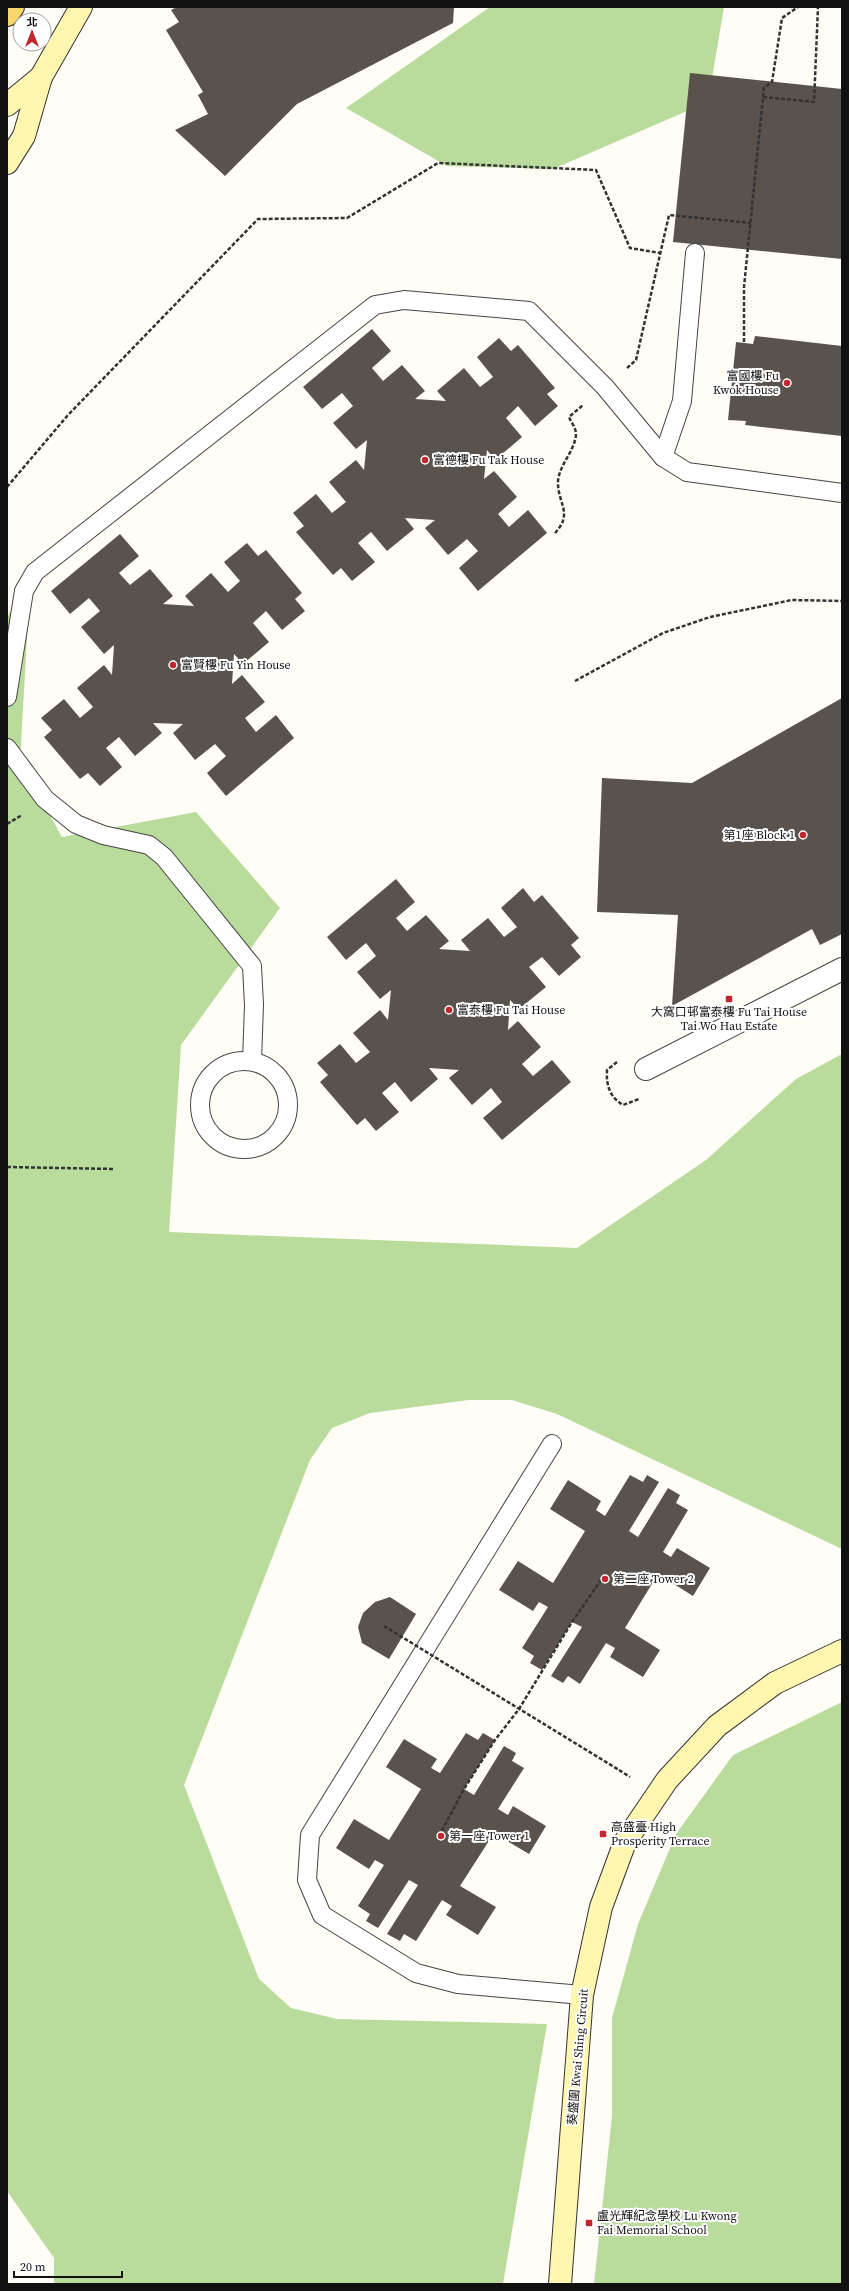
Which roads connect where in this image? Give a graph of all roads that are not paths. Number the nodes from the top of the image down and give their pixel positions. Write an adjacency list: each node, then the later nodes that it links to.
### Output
1 (13, 7): 3 (main road)
2 (81, 7): 4 (street)
3 (7, 15)
4 (41, 77): 5 (street); 6 (street)
5 (7, 105)
6 (7, 163)
7 (695, 253): 8 (lane)
8 (663, 457): 9 (lane); 10 (lane)
9 (842, 493)
10 (7, 697)
11 (7, 748): 13 (lane)
12 (842, 969): 14 (street)
13 (252, 1061): 13 (lane)
14 (646, 1069)
15 (552, 1444): 17 (lane)
16 (842, 1651): 17 (street, 葵盛圍 Kwai Shing Circuit)
17 (582, 1995): 18 (street, 葵盛圍 Kwai Shing Circuit)
18 (560, 2284)

